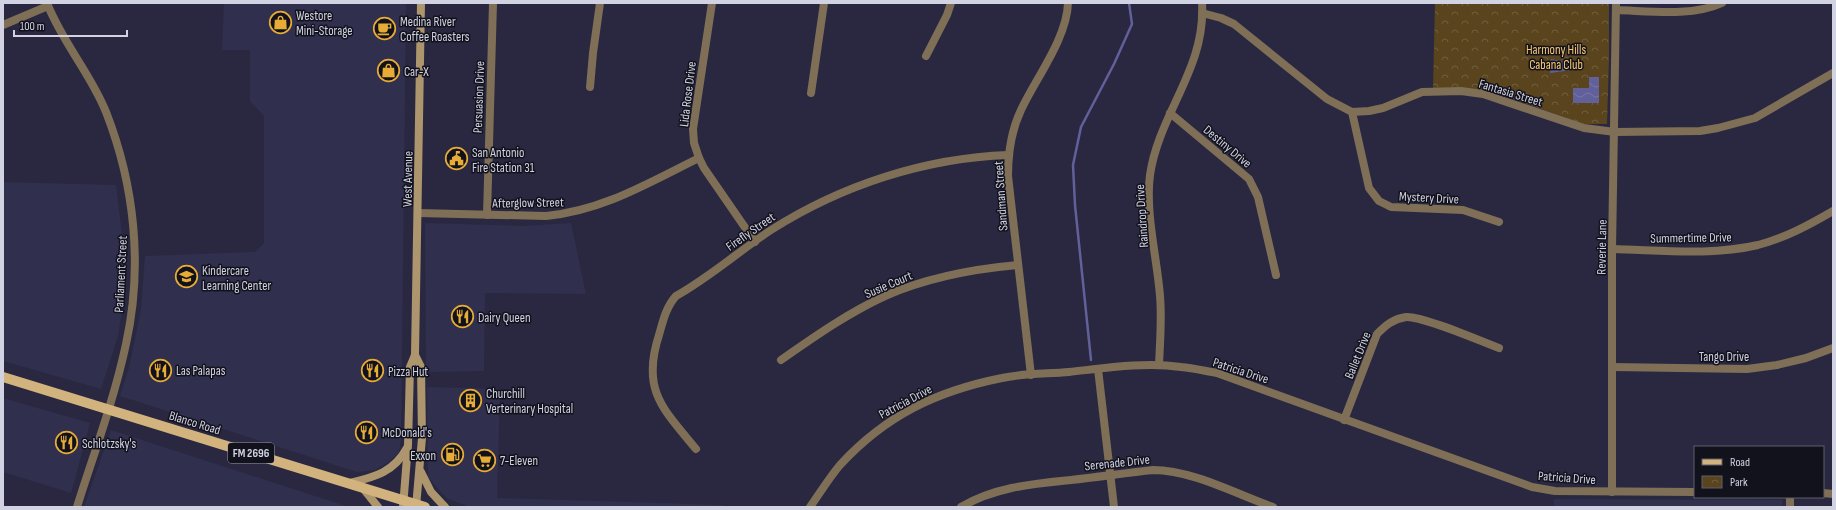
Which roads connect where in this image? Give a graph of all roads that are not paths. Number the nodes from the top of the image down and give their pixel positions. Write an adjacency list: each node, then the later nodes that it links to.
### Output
1 (421, 3): 24 (main road, West Avenue)
2 (493, 3): 25 (street, Persuasion Drive)
3 (600, 3): 16 (street)
4 (712, 3): 22 (street, Lida Rose Drive)
5 (824, 3): 17 (street)
6 (951, 3): 14 (street)
7 (1068, 3): 21 (street, Sandman Street)
8 (1202, 3): 12 (street, Raindrop Drive)
9 (1722, 3): 11 (street)
10 (48, 4): 13 (street); 40 (street, Parliament Street)
11 (1616, 7): 20 (street, Reverie Lane)
12 (1202, 13): 18 (street, Fantasia Street); 19 (street, Raindrop Drive)
13 (3, 25)
14 (926, 56)
15 (1833, 73): 20 (street, Fantasia Street)
16 (590, 87)
17 (811, 93)
18 (1352, 112): 20 (street, Fantasia Street); 26 (street, Mystery Drive)
19 (1170, 114): 30 (street, Destiny Drive); 35 (street, Raindrop Drive)
20 (1615, 132): 28 (street, Reverie Lane)
21 (1008, 155): 27 (street, Firefly Street); 29 (street, Sandman Street)
22 (698, 158): 25 (street, Afterglow Street); 27 (street, Lida Rose Drive)
23 (1833, 211): 28 (street, Summertime Drive)
24 (418, 213): 25 (street, Afterglow Street); 33 (main road, West Avenue)
25 (486, 215)
26 (1499, 222)
27 (755, 242): 43 (street, Firefly Street)
28 (1612, 249): 36 (street, Reverie Lane)
29 (1018, 265): 34 (street, Susie Court); 38 (street, Sandman Street)
30 (1276, 275)
31 (1499, 348): 41 (street, Ballet Drive)
32 (1833, 348): 36 (street, Tango Drive)
33 (415, 355): 42 (main road, West Avenue); 44 (main road, West Avenue)
34 (781, 360)
35 (1159, 365): 37 (street, Patricia Drive); 41 (street, Patricia Drive)
36 (1612, 367): 48 (street, Reverie Lane)
37 (1098, 369): 38 (street, Patricia Drive); 45 (street)
38 (1031, 375): 55 (street, Patricia Drive)
39 (3, 377): 40 (main road, Blanco Road / FM 2696)
40 (108, 409): 46 (main road, Blanco Road / FM 2696); 52 (street, Parliament Street)
41 (1344, 420): 48 (street, Patricia Drive)
42 (408, 445): 46 (main road); 50 (main road, West Avenue)
43 (696, 449)
44 (420, 470): 51 (main road, West Avenue); 54 (main road)
45 (1111, 475): 56 (street, Serenade Drive); 57 (street); 58 (street, Serenade Drive)
46 (350, 483): 47 (main road, Blanco Road / FM 2696)
47 (362, 487): 50 (main road, Blanco Road / FM 2696); 53 (main road)
48 (1612, 492): 49 (street, Patricia Drive)
49 (1694, 492)
50 (404, 504): 51 (main road, Blanco Road / FM 2696)
51 (419, 506)
52 (77, 507)
53 (378, 507)
54 (445, 507)
55 (810, 507)
56 (961, 507)
57 (1114, 507)
58 (1273, 507)

